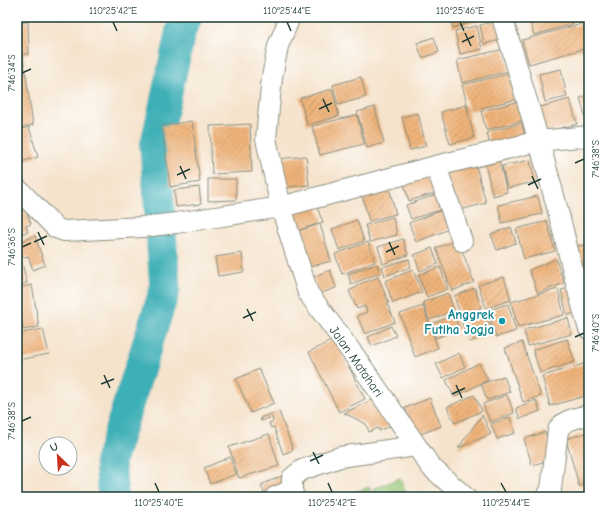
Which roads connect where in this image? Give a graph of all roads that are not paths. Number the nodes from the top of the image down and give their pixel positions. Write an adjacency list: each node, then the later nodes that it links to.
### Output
1 (290, 17): 7 (street, Jalan Matahari)
2 (502, 17): 4 (street)
3 (589, 136): 4 (street)
4 (539, 142): 5 (street); 9 (street)
5 (436, 166): 7 (street); 8 (street)
6 (17, 189): 7 (street)
7 (282, 207): 11 (street, Jalan Matahari)
8 (462, 241)
9 (589, 329)
10 (589, 415): 14 (street)
11 (416, 446): 12 (street); 13 (street, Jalan Matahari)
12 (287, 495)
13 (465, 497)
14 (546, 497)

